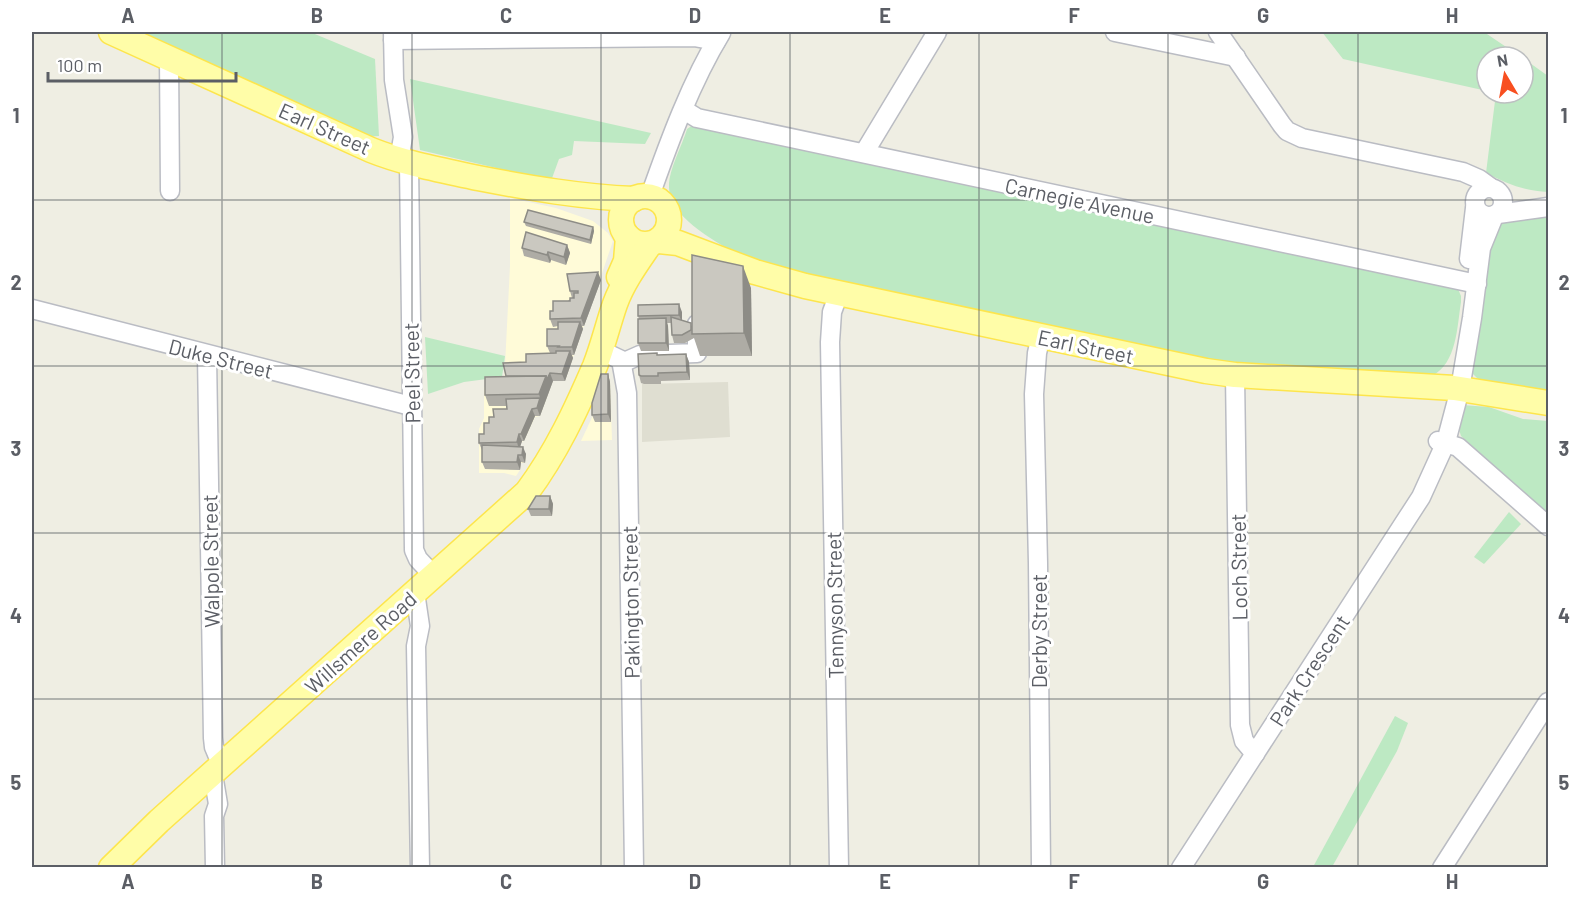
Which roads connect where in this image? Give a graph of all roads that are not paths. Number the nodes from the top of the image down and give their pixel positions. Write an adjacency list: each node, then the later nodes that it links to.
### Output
1 (111, 32): 8 (main road, Earl Street)
2 (937, 32): 10 (street)
3 (1114, 32): 7 (street)
4 (1218, 32): 7 (street)
5 (393, 36): 6 (street); 11 (street, Peel Street)
6 (719, 36): 9 (street)
7 (1236, 57): 14 (street)
8 (169, 58): 11 (main road, Earl Street); 12 (street)
9 (684, 110): 10 (street, Carnegie Avenue); 15 (street)
10 (864, 153): 20 (street, Carnegie Avenue)
11 (404, 162): 13 (main road, Earl Street); 32 (street, Peel Street)
12 (170, 190)
13 (549, 192): 15 (main road, Earl Street); 18 (main road, Earl Street)
14 (1486, 196): 16 (street); 17 (street); 20 (street, Park Crescent)
15 (650, 202): 18 (main road); 18 (main road); 19 (main road, Earl Street)
16 (1548, 206): 17 (street)
17 (1496, 215): 20 (street, Park Crescent)
18 (640, 238): 19 (main road, Earl Street); 25 (main road, Willsmere Road); 30 (main road, Willsmere Road)
19 (714, 259): 21 (main road, Earl Street)
20 (1472, 283): 29 (street, Park Crescent)
21 (833, 292): 24 (main road, Earl Street); 48 (street, Tennyson Street)
22 (32, 309): 26 (street, Duke Street)
23 (696, 309): 27 (street)
24 (1035, 335): 28 (main road, Earl Street); 49 (street, Derby Street)
25 (600, 350): 27 (street); 30 (main road, Willsmere Road)
26 (207, 355): 32 (street, Duke Street); 41 (street, Walpole Street)
27 (622, 363): 47 (street, Pakington Street)
28 (1235, 375): 29 (main road, Earl Street); 40 (street, Loch Street)
29 (1453, 388): 31 (main road, Earl Street); 33 (street, Park Crescent)
30 (580, 396): 35 (main road, Willsmere Road)
31 (1548, 403)
32 (411, 406): 35 (street, Peel Street)
33 (1442, 442): 34 (street); 40 (street, Park Crescent)
34 (1548, 526)
35 (434, 576): 36 (main road, Willsmere Road)
36 (415, 592): 37 (main road, Willsmere Road); 38 (street)
37 (398, 608): 38 (street); 41 (main road, Willsmere Road)
38 (416, 646): 46 (street)
39 (1548, 702): 51 (street)
40 (1255, 754): 50 (street, Park Crescent)
41 (217, 770): 42 (main road, Willsmere Road); 43 (street, Walpole Street)
42 (190, 794): 43 (street); 44 (main road, Willsmere Road)
43 (214, 816): 45 (street, Walpole Street)
44 (111, 867)
45 (215, 867)
46 (420, 867)
47 (634, 867)
48 (839, 867)
49 (1041, 867)
50 (1181, 867)
51 (1442, 867)

